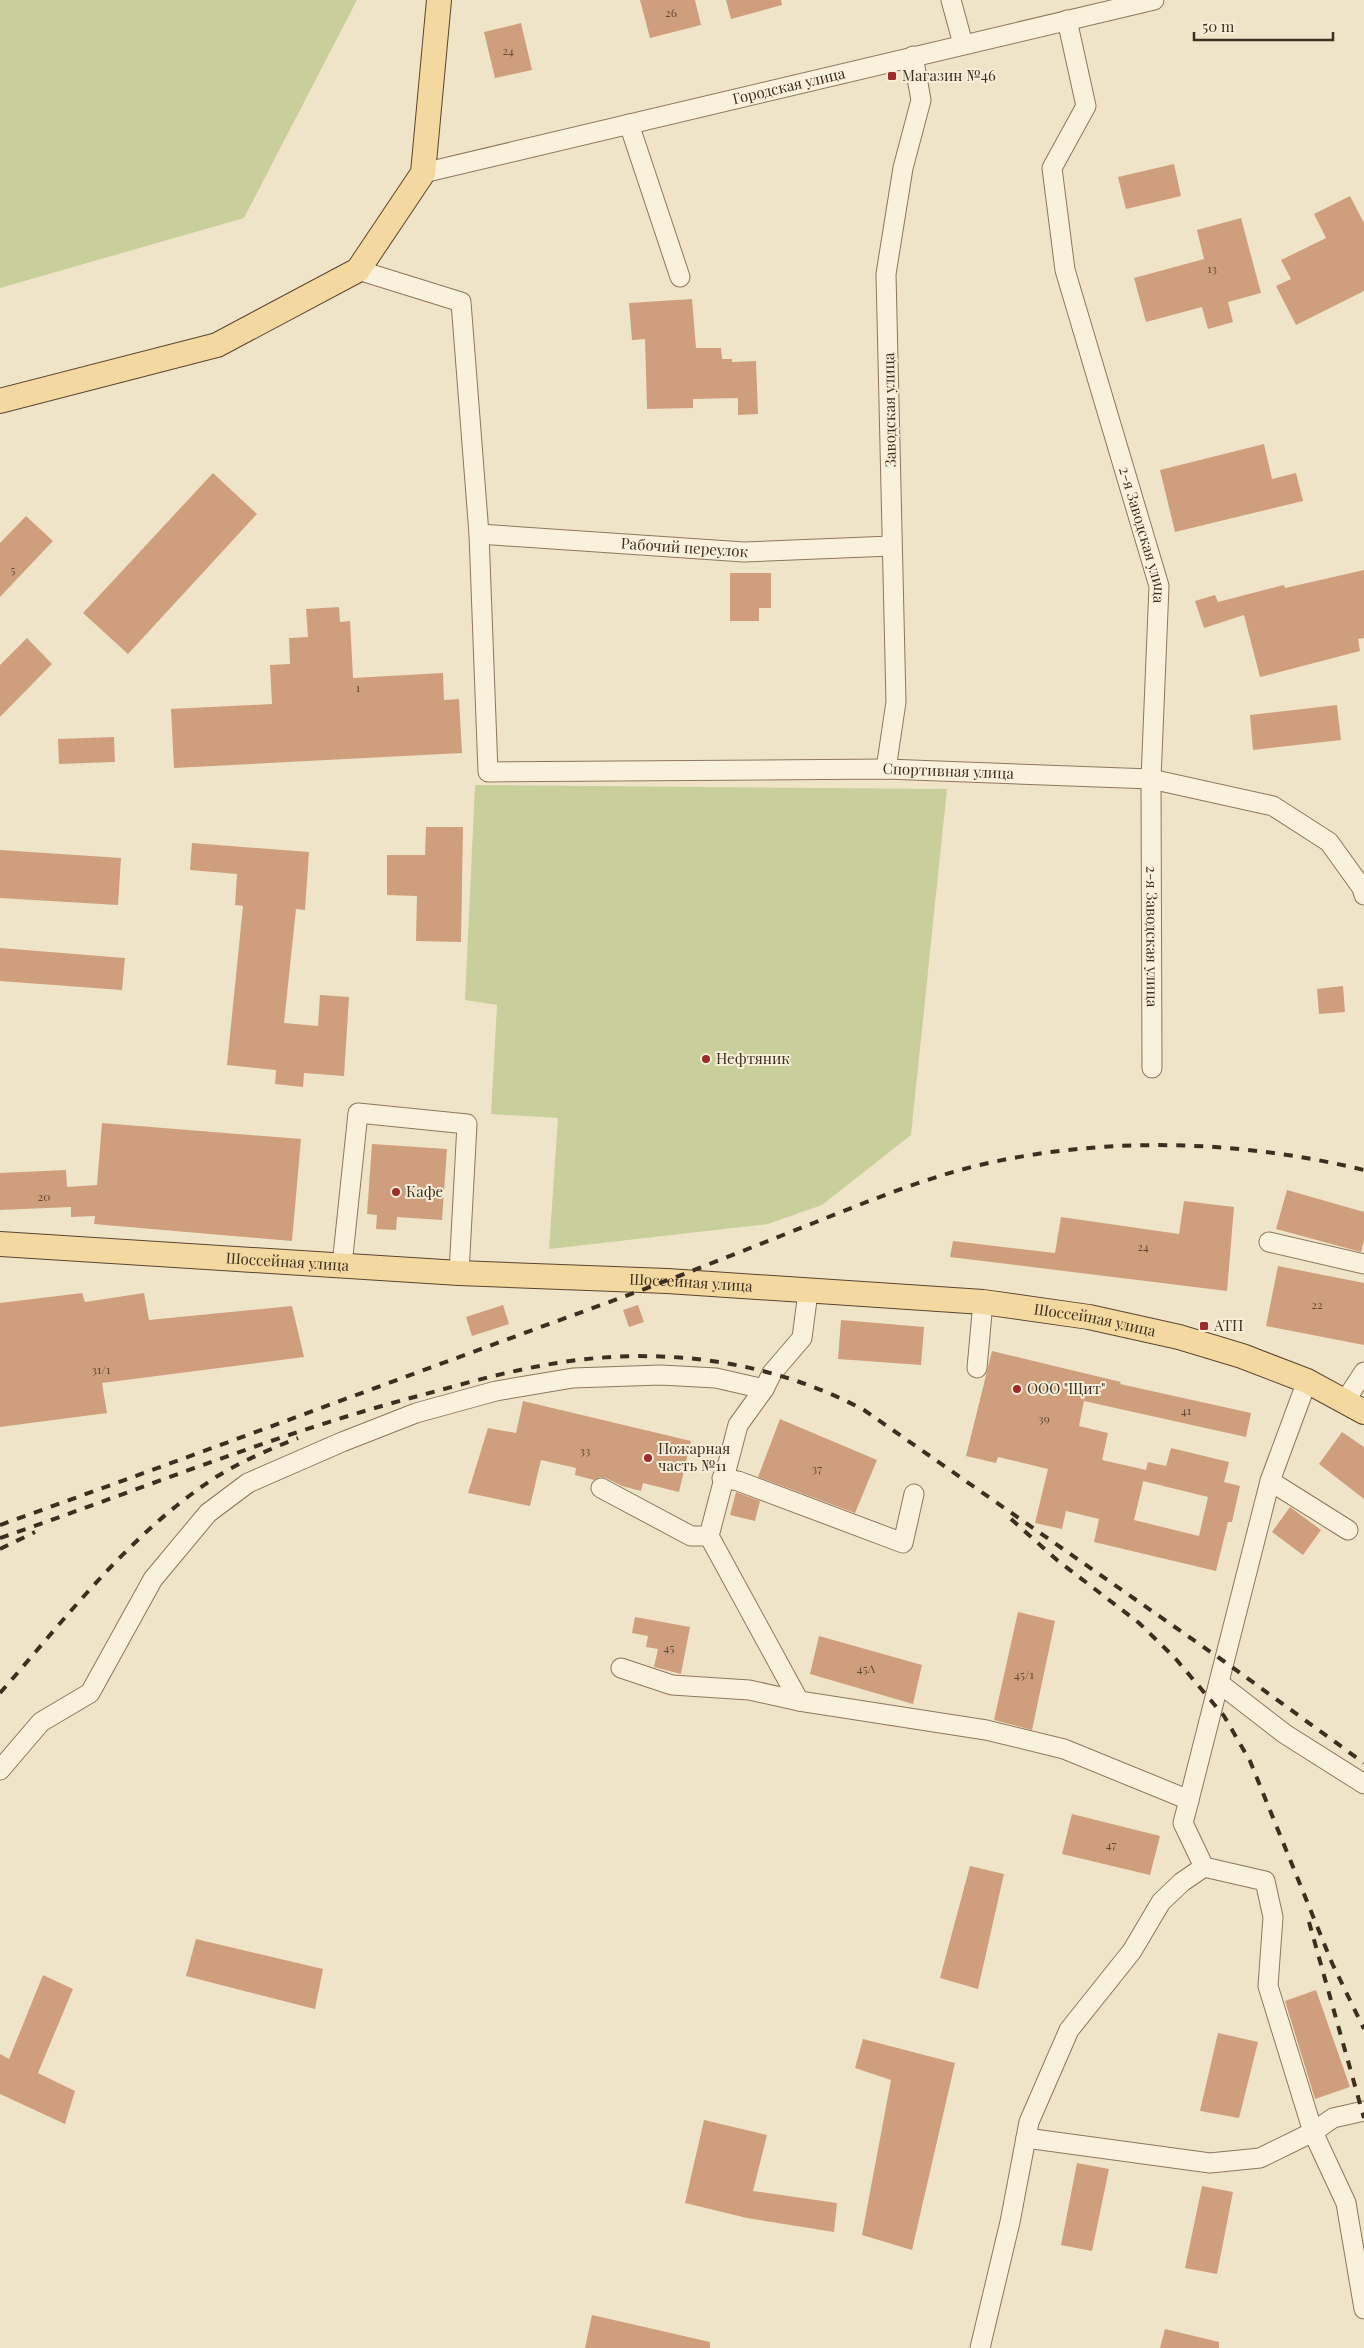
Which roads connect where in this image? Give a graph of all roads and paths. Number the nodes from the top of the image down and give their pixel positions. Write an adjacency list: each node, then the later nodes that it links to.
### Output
1 (439, 0): 8 (main road)
2 (951, 0): 5 (street)
3 (1154, 0): 4 (street, Городская улица)
4 (1067, 20): 5 (street, Городская улица); 15 (street, 2-я Заводская улица)
5 (963, 44): 6 (street, Городская улица)
6 (913, 56): 7 (street, Городская улица); 13 (street, Заводская улица)
7 (629, 124): 8 (street, Городская улица); 10 (street)
8 (423, 173): 9 (main road)
9 (358, 270): 11 (main road); 12 (street)
10 (680, 277)
11 (0, 401)
12 (479, 534): 13 (street, Рабочий переулок); 14 (street, Спортивная улица)
13 (891, 546): 14 (street, Заводская улица)
14 (886, 769): 15 (street, Спортивная улица)
15 (1151, 778): 16 (street, Спортивная улица); 17 (street, 2-я Заводская улица)
16 (1364, 895)
17 (1152, 1068)
18 (1269, 1242): 20 (street)
19 (0, 1244): 21 (main road, Шоссейная улица)
20 (1364, 1264)
21 (342, 1265): 22 (main road, Шоссейная улица); 22 (street)
22 (459, 1273): 23 (main road, Шоссейная улица)
23 (808, 1292): 24 (main road, Шоссейная улица); 28 (street)
24 (983, 1302): 25 (street); 27 (main road, Шоссейная улица)
25 (978, 1368)
26 (1364, 1372): 29 (street)
27 (1307, 1381): 29 (main road, Шоссейная улица); 31 (street)
28 (764, 1389): 30 (street); 39 (street)
29 (1354, 1407)
30 (722, 1478): 33 (street); 35 (street)
31 (1270, 1481): 34 (street); 37 (street)
32 (601, 1488): 35 (street)
33 (914, 1494)
34 (1348, 1530)
35 (708, 1536): 38 (street)
36 (621, 1668): 38 (street)
37 (1220, 1684): 40 (street); 41 (street)
38 (798, 1702): 41 (street)
39 (0, 1770)
40 (1364, 1784)
41 (1189, 1800): 42 (street)
42 (1204, 1868): 44 (street); 45 (street)
43 (1364, 2111): 44 (street)
44 (1313, 2132): 45 (street); 46 (street)
45 (1026, 2138): 47 (street)
46 (1364, 2309)
47 (980, 2348)

